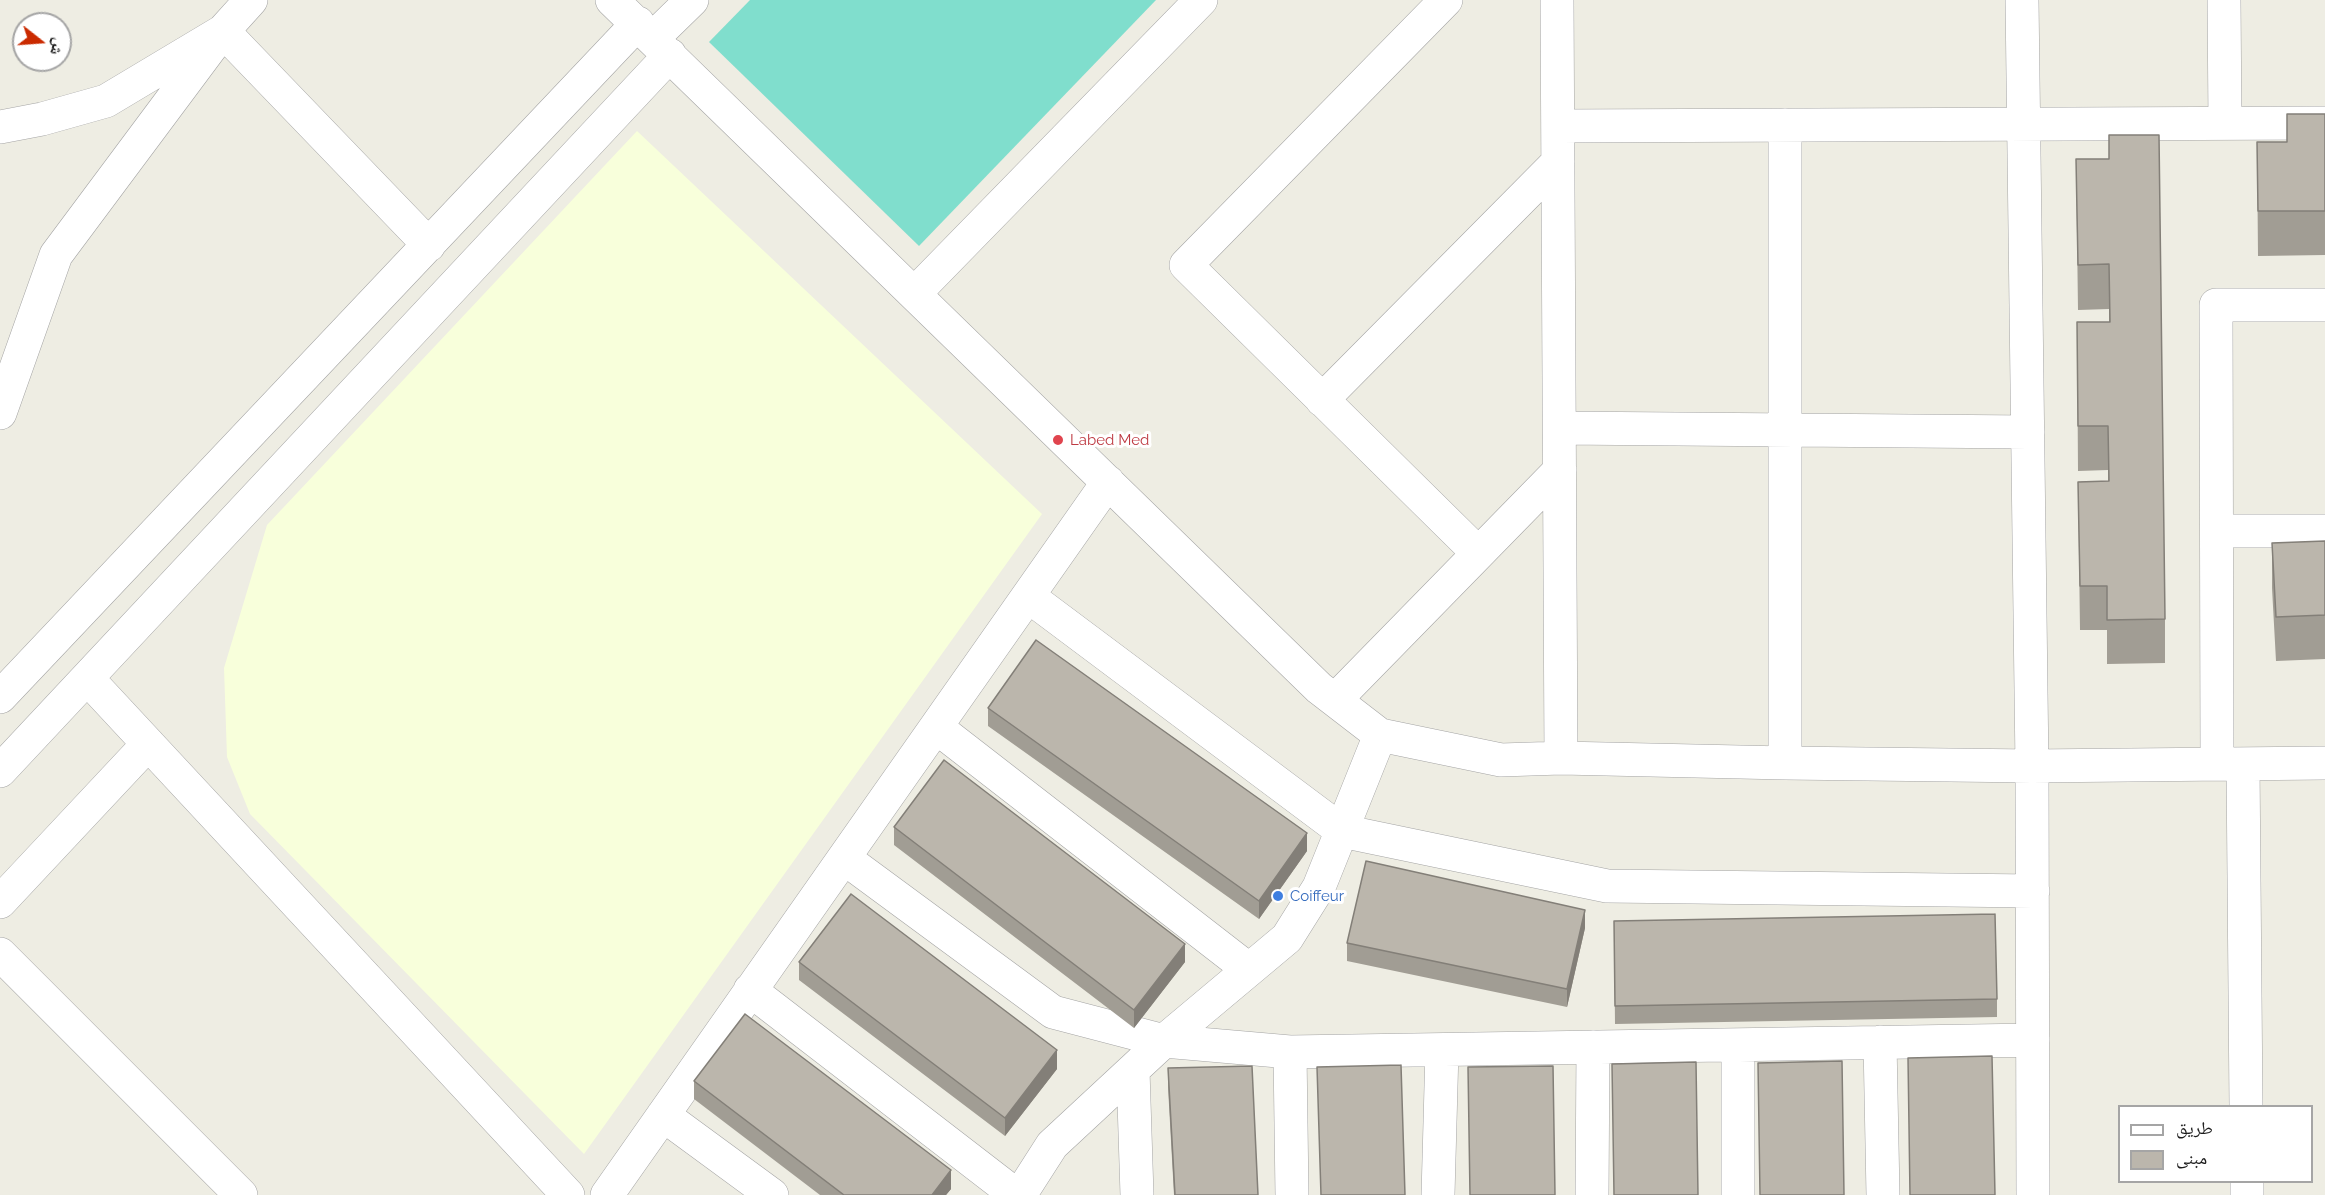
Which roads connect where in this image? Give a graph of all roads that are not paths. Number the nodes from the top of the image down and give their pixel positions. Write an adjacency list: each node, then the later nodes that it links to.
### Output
1 (251, 0): 9 (street)
2 (612, 0): 10 (street)
3 (692, 0): 10 (street)
4 (1201, 0): 19 (street)
5 (1446, 0): 21 (street)
6 (1557, 0): 15 (street)
7 (2022, 0): 13 (street)
8 (2224, 0): 11 (street)
9 (223, 31): 16 (street); 18 (street); 22 (street)
10 (654, 39): 18 (street); 19 (street); 32 (street)
11 (2225, 123): 12 (street); 13 (street)
12 (2325, 123)
13 (2024, 124): 14 (street); 25 (street)
14 (1785, 125): 15 (street); 24 (street)
15 (1558, 126): 17 (street)
16 (0, 127)
17 (1558, 162): 21 (street); 23 (street)
18 (429, 245): 33 (street)
19 (915, 294): 27 (street)
20 (2325, 305): 28 (street)
21 (1322, 400): 30 (street)
22 (0, 413)
23 (1560, 428): 24 (street); 26 (street)
24 (1785, 429): 25 (street); 39 (street)
25 (2028, 432): 42 (street)
26 (1560, 470): 30 (street); 38 (street)
27 (1108, 482): 31 (street); 34 (street)
28 (2217, 531): 29 (street); 41 (street)
29 (2325, 531)
30 (1478, 552): 34 (street)
31 (1028, 596): 35 (street); 44 (street)
32 (87, 678): 37 (street); 43 (street)
33 (0, 697)
34 (1335, 700): 36 (street)
35 (936, 727): 45 (street); 49 (street)
36 (1380, 735): 38 (street); 44 (street)
37 (148, 744): 47 (street); 62 (street)
38 (1561, 758): 39 (street)
39 (1785, 763): 42 (street)
40 (2325, 763): 41 (street)
41 (2230, 764): 42 (street); 59 (street)
42 (2032, 766): 46 (street)
43 (0, 771)
44 (1342, 831): 46 (street); 49 (street)
45 (844, 858): 50 (street); 52 (street)
46 (2032, 891): 51 (street)
47 (0, 902)
48 (0, 954): 61 (street)
49 (1248, 969): 52 (street)
50 (750, 990): 60 (street); 65 (street)
51 (2033, 1040): 53 (street); 72 (street)
52 (1164, 1041): 57 (street); 58 (street)
53 (1881, 1042): 54 (street); 71 (street)
54 (1738, 1045): 55 (street); 70 (street)
55 (1593, 1047): 56 (street); 69 (street)
56 (1442, 1050): 57 (street); 68 (street)
57 (1290, 1052): 67 (street)
58 (1133, 1070): 65 (street); 66 (street)
59 (2246, 1105)
60 (663, 1114): 63 (street); 64 (street)
61 (241, 1195)
62 (568, 1195)
63 (607, 1195)
64 (772, 1195)
65 (1018, 1195)
66 (1137, 1195)
67 (1292, 1195)
68 (1438, 1195)
69 (1592, 1195)
70 (1738, 1195)
71 (1882, 1195)
72 (2033, 1195)

